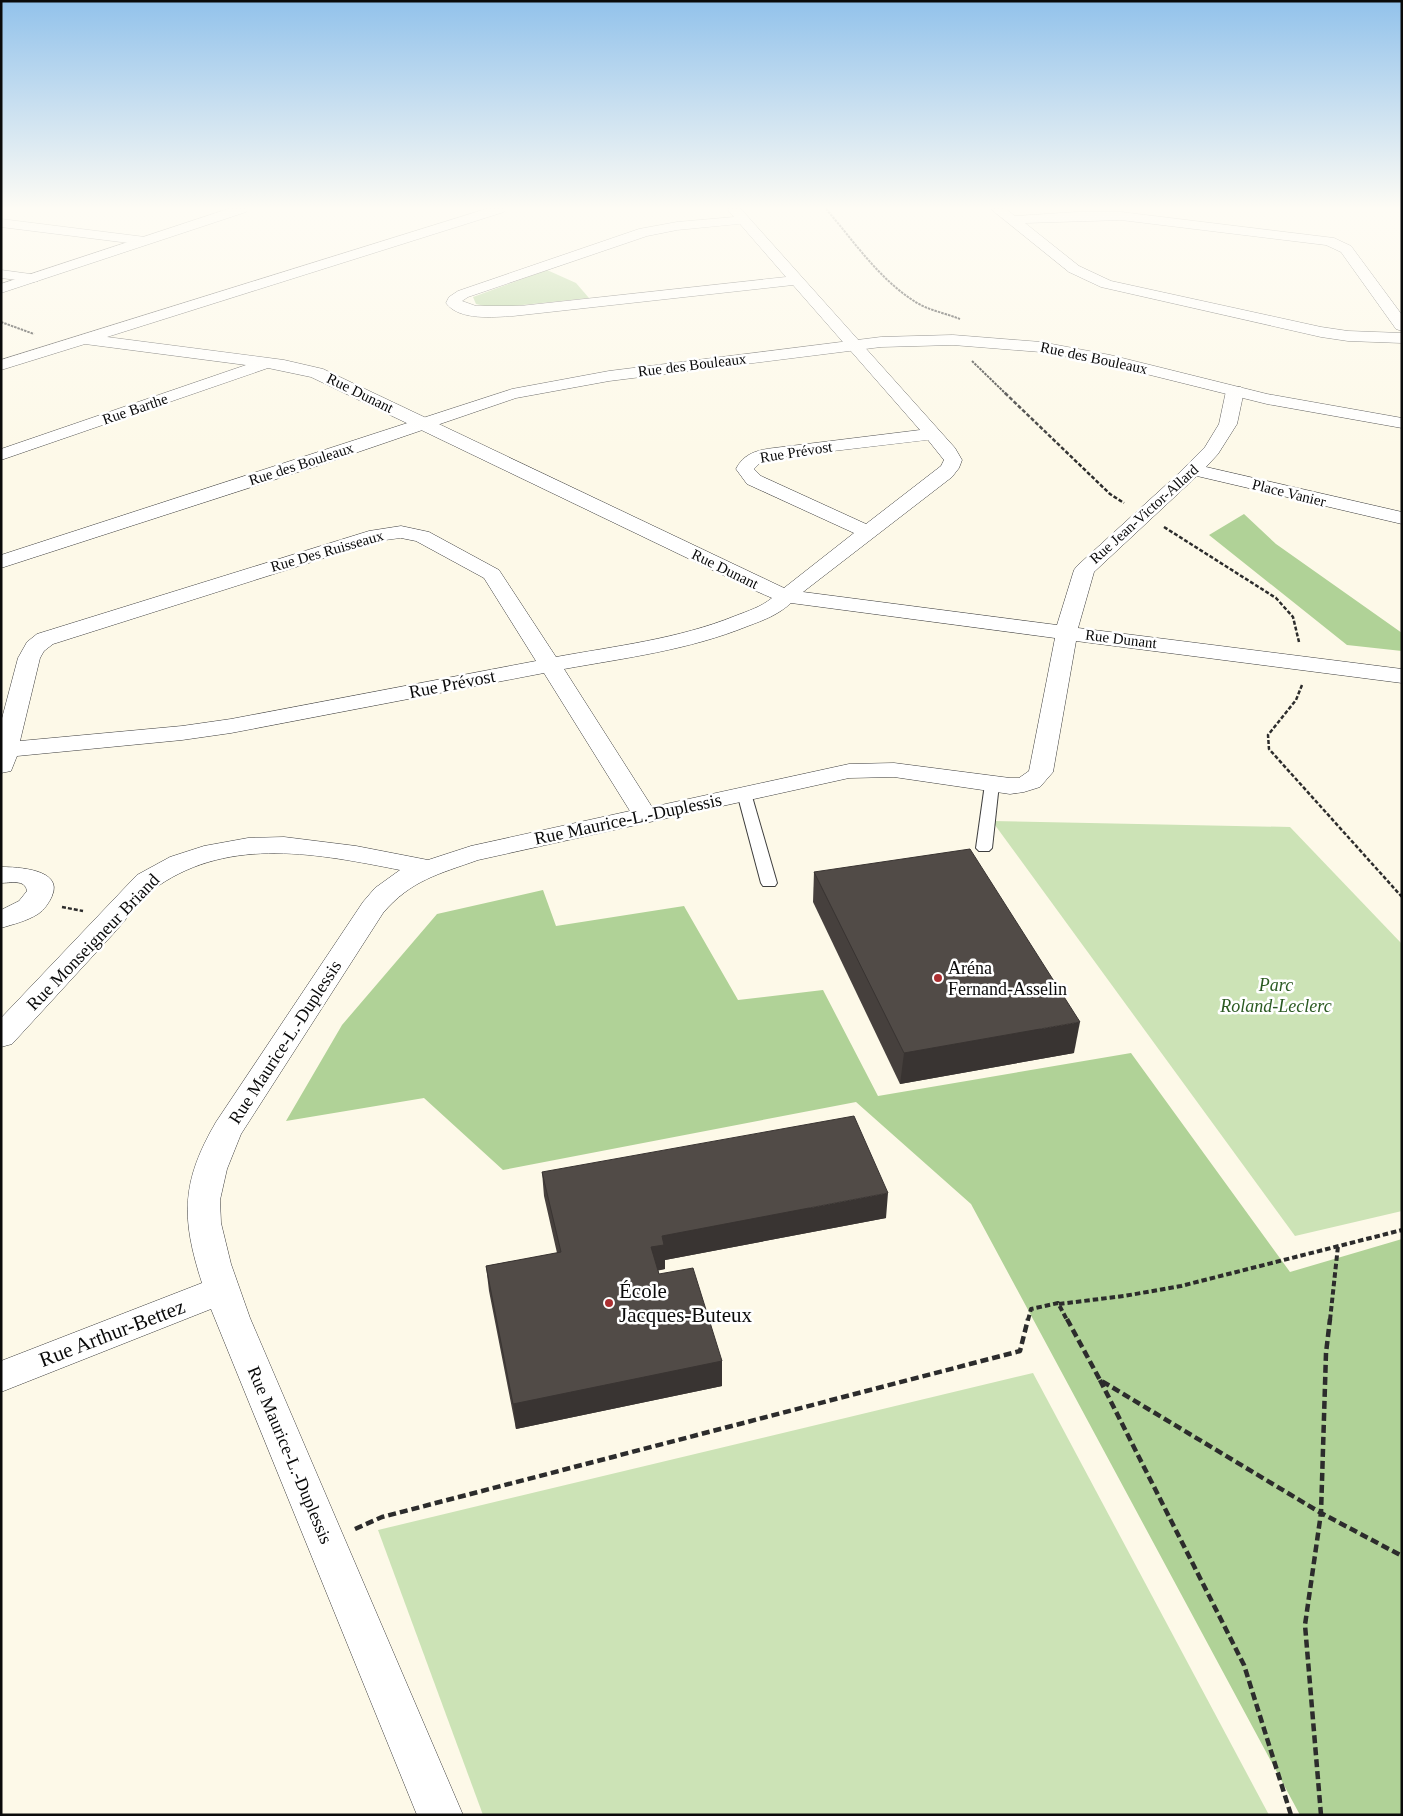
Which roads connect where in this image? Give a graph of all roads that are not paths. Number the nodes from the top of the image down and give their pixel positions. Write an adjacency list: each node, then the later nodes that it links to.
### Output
1 (229, 294): 9 (street)
2 (464, 294): 3 (street)
3 (674, 294)
4 (809, 294): 10 (street, Rue Prévost)
5 (1150, 294): 8 (street)
6 (1379, 294): 7 (street)
7 (1402, 326)
8 (1402, 338)
9 (85, 339): 11 (street, Rue Dunant); 12 (street)
10 (855, 345): 13 (street, Rue des Bouleaux); 14 (street, Rue des Bouleaux); 16 (street, Rue Prévost)
11 (269, 363): 14 (street, Rue Dunant); 17 (street, Rue Barthe)
12 (1, 365)
13 (1235, 391): 15 (street, Rue des Bouleaux); 18 (street, Rue Jean-Victor-Allard)
14 (423, 423): 22 (street, Rue des Bouleaux); 23 (street, Rue Dunant)
15 (1402, 423)
16 (932, 434): 21 (street, Rue Prévost); 21 (street, Rue Prévost)
17 (1, 455)
18 (1194, 470): 19 (street, Place Vanier); 24 (street, Rue Jean-Victor-Allard)
19 (1393, 517): 20 (street, Place Vanier)
20 (1402, 527)
21 (868, 532): 23 (street, Rue Prévost)
22 (1, 562)
23 (787, 596): 24 (street, Rue Dunant); 25 (street, Rue Prévost)
24 (1067, 632): 26 (street, Rue Dunant); 29 (street, Rue Jean-Victor-Allard)
25 (550, 666): 27 (street, Rue Prévost); 27 (street, Rue Des Ruisseaux); 31 (street, Rue Des Ruisseaux)
26 (1402, 676)
27 (3, 758)
28 (992, 784): 29 (street, Rue Maurice-L.-Duplessis); 30 (street, Rue Maurice-L.-Duplessis); 32 (lane)
29 (1026, 784)
30 (744, 793): 31 (street, Rue Maurice-L.-Duplessis); 35 (lane)
31 (645, 815): 33 (street, Rue Maurice-L.-Duplessis)
32 (984, 848)
33 (428, 868): 37 (street, Rue Monseigneur Briand); 38 (street, Rue Maurice-L.-Duplessis)
34 (1, 874): 36 (street)
35 (769, 883)
36 (1, 919)
37 (1, 1037)
38 (223, 1290): 39 (street, Rue Arthur-Bettez); 40 (street, Rue Maurice-L.-Duplessis)
39 (1, 1377)
40 (440, 1815)

